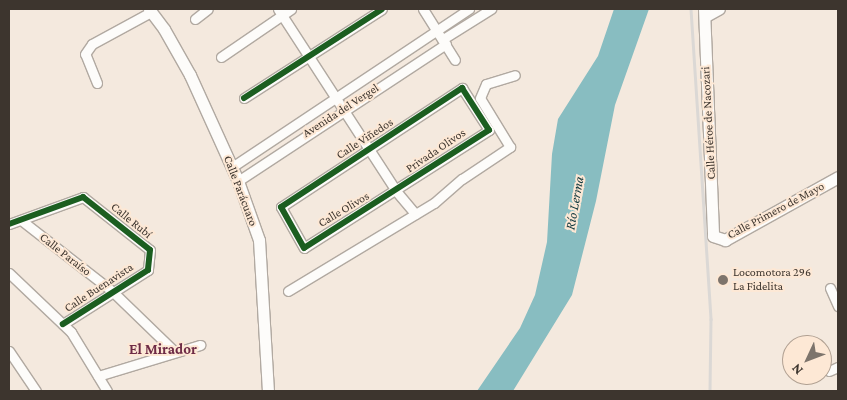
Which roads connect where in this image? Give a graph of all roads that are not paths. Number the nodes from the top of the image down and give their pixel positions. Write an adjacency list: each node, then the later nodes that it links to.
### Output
1 (208, 9): 11 (street)
2 (292, 9): 9 (street)
3 (382, 9): 13 (street)
4 (423, 9): 12 (street)
5 (469, 9): 12 (street)
6 (491, 9): 12 (street)
7 (720, 9): 10 (street)
8 (150, 10): 17 (street); 23 (main road, Calle Parácuaro)
9 (280, 12): 13 (street); 14 (street)
10 (704, 13): 30 (main road, Calle Héroe de Nacozari)
11 (195, 19)
12 (442, 38): 15 (street); 19 (street, Avenida del Vergel); 21 (street, Avenida del Vergel)
13 (308, 55): 19 (street); 20 (street)
14 (221, 58)
15 (455, 60)
16 (515, 75): 27 (street)
17 (97, 83)
18 (462, 88): 22 (street, Calle Viñedos); 26 (street, Privada Olivos)
19 (335, 96): 21 (street); 23 (street, Avenida del Vergel)
20 (244, 98)
21 (343, 109): 22 (street); 25 (street, Avenida del Vergel)
22 (369, 150): 26 (street); 31 (street, Calle Viñedos)
23 (232, 166): 25 (main road, Calle Parácuaro)
24 (838, 177): 30 (main road, Calle Primero de Mayo)
25 (238, 181): 45 (main road, Calle Parácuaro)
26 (396, 191): 27 (street); 31 (street, Calle Olivos)
27 (415, 214): 35 (street)
28 (21, 220): 29 (street); 32 (street, Calle Rubí); 36 (street, Calle Paraíso)
29 (9, 224)
30 (713, 236)
31 (304, 248)
32 (148, 270): 36 (street, Calle Buenavista)
33 (9, 273): 38 (street)
34 (830, 288): 37 (street)
35 (288, 291)
36 (113, 292): 38 (street, Calle Buenavista); 41 (street, Calle Paraíso)
37 (838, 306)
38 (63, 324): 42 (street)
39 (200, 345): 41 (street)
40 (9, 351): 43 (street)
41 (175, 352): 42 (street)
42 (98, 376): 44 (street)
43 (36, 391)
44 (107, 391)
45 (268, 391)

